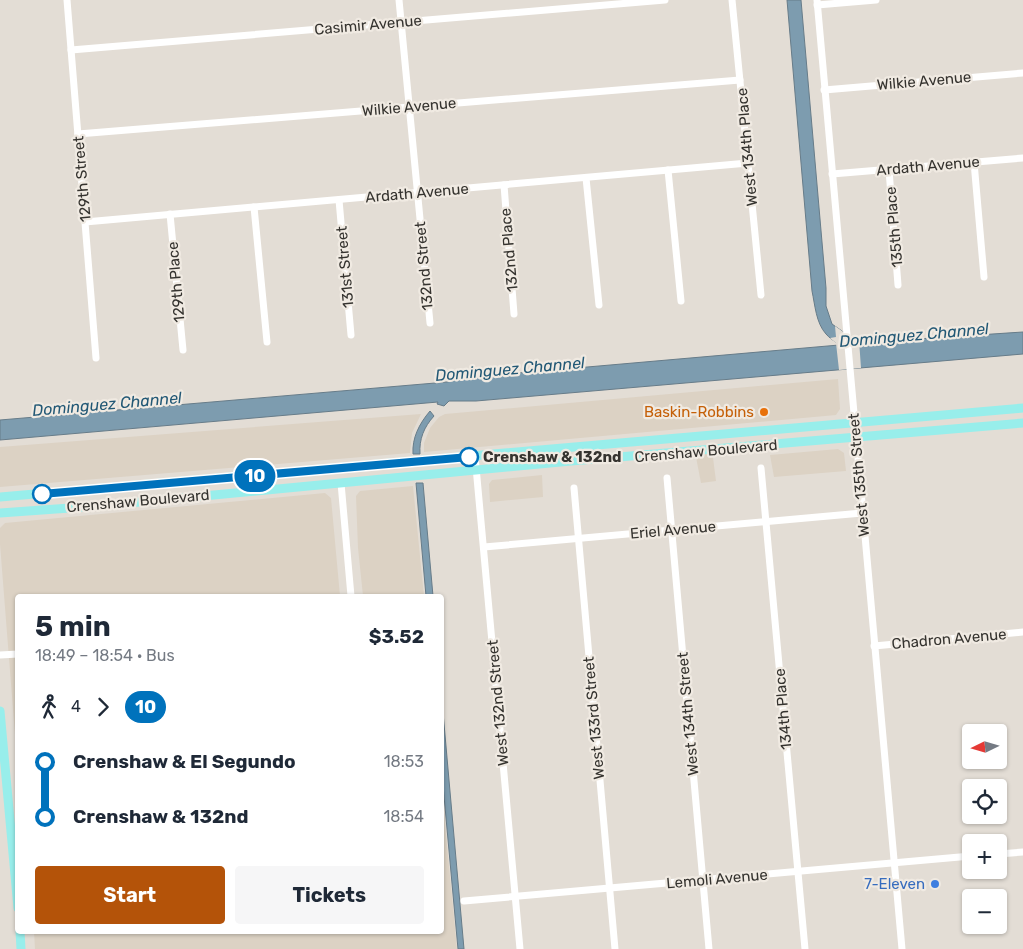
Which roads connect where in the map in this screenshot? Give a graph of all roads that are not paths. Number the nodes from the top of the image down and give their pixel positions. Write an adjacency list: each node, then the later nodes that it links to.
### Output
1 (67, 0): 8 (street, 129th Street)
2 (399, 0): 7 (street, 132nd Street)
3 (665, 0): 7 (street, Casimir Avenue)
4 (732, 0): 10 (street, West 134th Place)
5 (876, 0): 6 (street)
6 (817, 3): 11 (street, West 135th Street)
7 (401, 23): 8 (street, Casimir Avenue); 12 (street, 132nd Street)
8 (71, 50): 13 (street, 129th Street)
9 (1023, 73): 11 (street, Wilkie Avenue)
10 (740, 80): 12 (street, Wilkie Avenue); 16 (street, West 134th Place)
11 (824, 90): 19 (street, West 135th Street)
12 (409, 107): 13 (street, Wilkie Avenue); 22 (street, 132nd Street)
13 (78, 134): 26 (street, 129th Street)
14 (1023, 158): 15 (street, Ardath Avenue)
15 (974, 162): 18 (street, Ardath Avenue); 27 (street)
16 (748, 163): 17 (street, Ardath Avenue); 29 (street, West 134th Place)
17 (668, 170): 20 (street, Ardath Avenue); 30 (street)
18 (889, 170): 19 (street, Ardath Avenue); 28 (street, 135th Place)
19 (832, 174): 41 (street, West 135th Street)
20 (586, 178): 21 (street, Ardath Avenue); 31 (street)
21 (504, 185): 22 (street, Ardath Avenue); 32 (street, 132nd Place)
22 (417, 193): 23 (street, Ardath Avenue); 33 (street, 132nd Street)
23 (339, 200): 24 (street, Ardath Avenue); 34 (street, 131st Street)
24 (254, 207): 25 (street, Ardath Avenue); 35 (street)
25 (170, 214): 26 (street, Ardath Avenue); 36 (street, 129th Place)
26 (85, 222): 37 (street, 129th Street)
27 (984, 277)
28 (898, 285)
29 (761, 295)
30 (681, 301)
31 (598, 305)
32 (514, 314)
33 (430, 323)
34 (351, 335)
35 (267, 342)
36 (183, 350)
37 (96, 358)
38 (1023, 408): 39 (main road, Crenshaw Boulevard)
39 (966, 413): 41 (main road, Crenshaw Boulevard); 42 (main road)
40 (1023, 422): 42 (main road, Crenshaw Boulevard)
41 (854, 424): 43 (street, West 135th Street); 44 (main road, Crenshaw Boulevard)
42 (968, 428): 43 (main road, Crenshaw Boulevard)
43 (855, 438): 47 (main road, Crenshaw Boulevard); 53 (street, West 135th Street)
44 (475, 456): 46 (main road, Crenshaw Boulevard); 47 (street, West 132nd Street)
45 (762, 468): 54 (street, 134th Place)
46 (340, 469): 49 (main road); 51 (main road, Crenshaw Boulevard)
47 (477, 470): 49 (main road, Crenshaw Boulevard); 57 (street, West 132nd Street)
48 (667, 478): 55 (street, West 134th Street)
49 (342, 483): 52 (main road, Crenshaw Boulevard); 58 (street)
50 (574, 488): 56 (street, West 133rd Street)
51 (0, 498)
52 (0, 513)
53 (862, 513): 54 (street, Eriel Avenue); 60 (street, West 135th Street)
54 (766, 522): 55 (street, Eriel Avenue); 71 (street, 134th Place)
55 (671, 530): 56 (street, Eriel Avenue); 72 (street, West 134th Street)
56 (578, 538): 57 (street, Eriel Avenue); 73 (street, West 133rd Street)
57 (484, 547): 74 (street, West 132nd Street)
58 (351, 594)
59 (1023, 632): 60 (street, Chadron Avenue)
60 (874, 646): 70 (street, West 135th Street)
61 (15, 654): 62 (street)
62 (0, 655)
63 (0, 711): 64 (main road)
64 (4, 811): 65 (main road)
65 (14, 824): 66 (main road)
66 (15, 845)
67 (1023, 852): 68 (street)
68 (1007, 853)
69 (962, 857): 70 (street, Lemoli Avenue)
70 (894, 863): 71 (street, Lemoli Avenue); 82 (street, West 135th Street)
71 (798, 871): 72 (street, Lemoli Avenue); 81 (street, 134th Place)
72 (703, 880): 73 (street, Lemoli Avenue); 80 (street, West 134th Street)
73 (610, 888): 74 (street, Lemoli Avenue); 79 (street, West 133rd Street)
74 (515, 897): 75 (street, Lemoli Avenue); 78 (street, West 132nd Street)
75 (464, 901)
76 (20, 934): 77 (main road)
77 (21, 949)
78 (520, 949)
79 (615, 949)
80 (710, 949)
81 (805, 949)
82 (902, 949)

